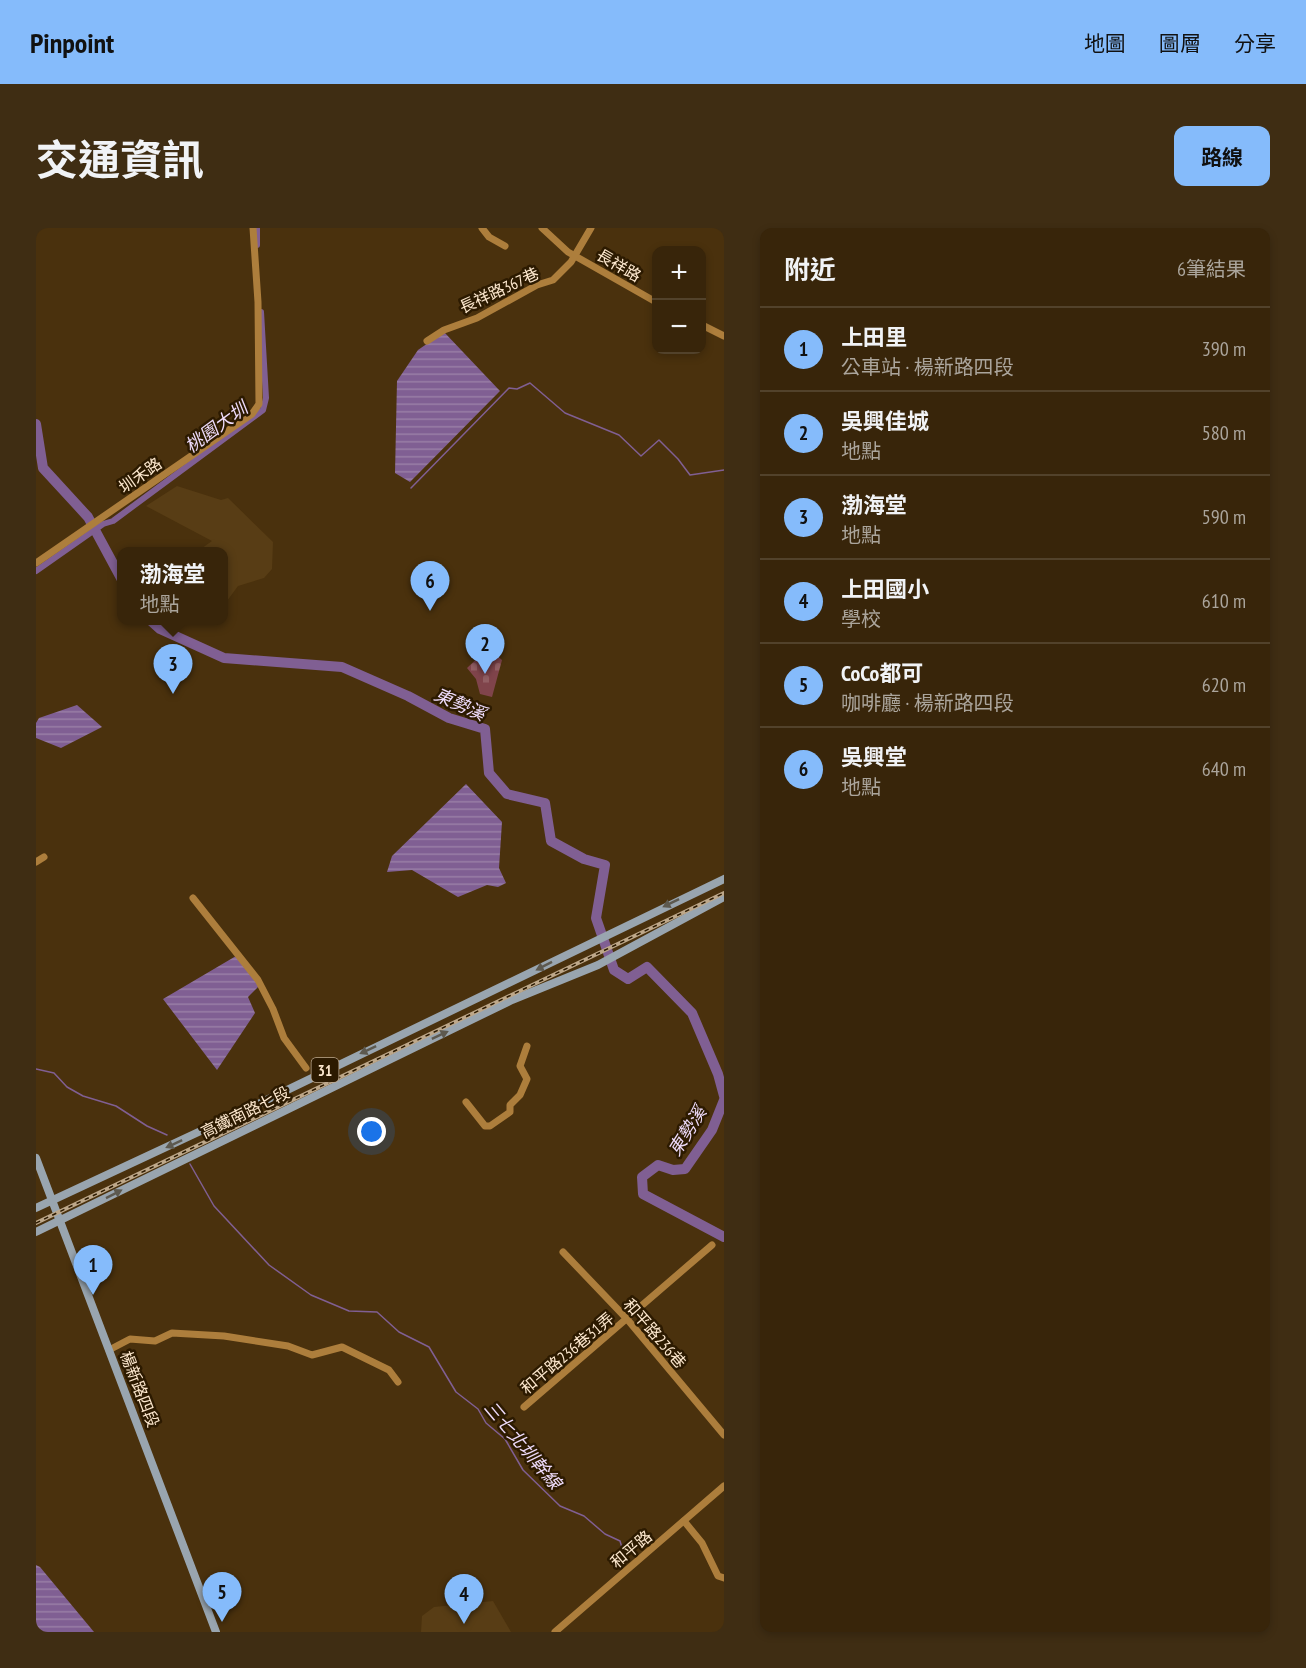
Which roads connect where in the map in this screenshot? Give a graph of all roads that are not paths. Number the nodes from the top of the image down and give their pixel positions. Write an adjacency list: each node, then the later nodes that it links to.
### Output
1 (253, 228): 11 (street, 圳禾路)
2 (482, 228): 5 (street)
3 (542, 228): 6 (street, 長祥路)
4 (591, 228): 6 (street, 長祥路367巷)
5 (505, 246)
6 (576, 256): 7 (street, 長祥路); 10 (street, 長祥路367巷)
7 (653, 300)
8 (706, 327): 9 (street)
9 (724, 336)
10 (427, 341)
11 (36, 563)
12 (44, 856): 13 (street)
13 (36, 862)
14 (724, 879): 21 (main road, 高鐵南路七段 / 31, one-way to 21)
15 (724, 897): 23 (main road, 高鐵南路七段 / 31, one-way to 15)
16 (193, 898): 18 (street)
17 (527, 1046): 19 (street)
18 (306, 1068)
19 (466, 1102)
20 (36, 1158): 21 (main road, 楊新路四段)
21 (53, 1200): 22 (main road, 高鐵南路七段 / 31); 23 (main road, 楊新路四段)
22 (36, 1208)
23 (61, 1220): 24 (main road, 高鐵南路七段 / 31); 28 (main road, 楊新路四段)
24 (36, 1232)
25 (712, 1245): 27 (street, 和平路236巷31弄)
26 (563, 1252): 27 (street, 和平路236巷)
27 (627, 1319): 30 (street, 和平路236巷31弄); 31 (street, 和平路236巷)
28 (109, 1350): 29 (street); 35 (main road, 楊新路四段)
29 (398, 1382)
30 (524, 1407)
31 (724, 1435)
32 (724, 1486): 33 (street, 和平路)
33 (684, 1521): 34 (street); 36 (street, 和平路)
34 (724, 1578)
35 (216, 1632)
36 (555, 1632)

